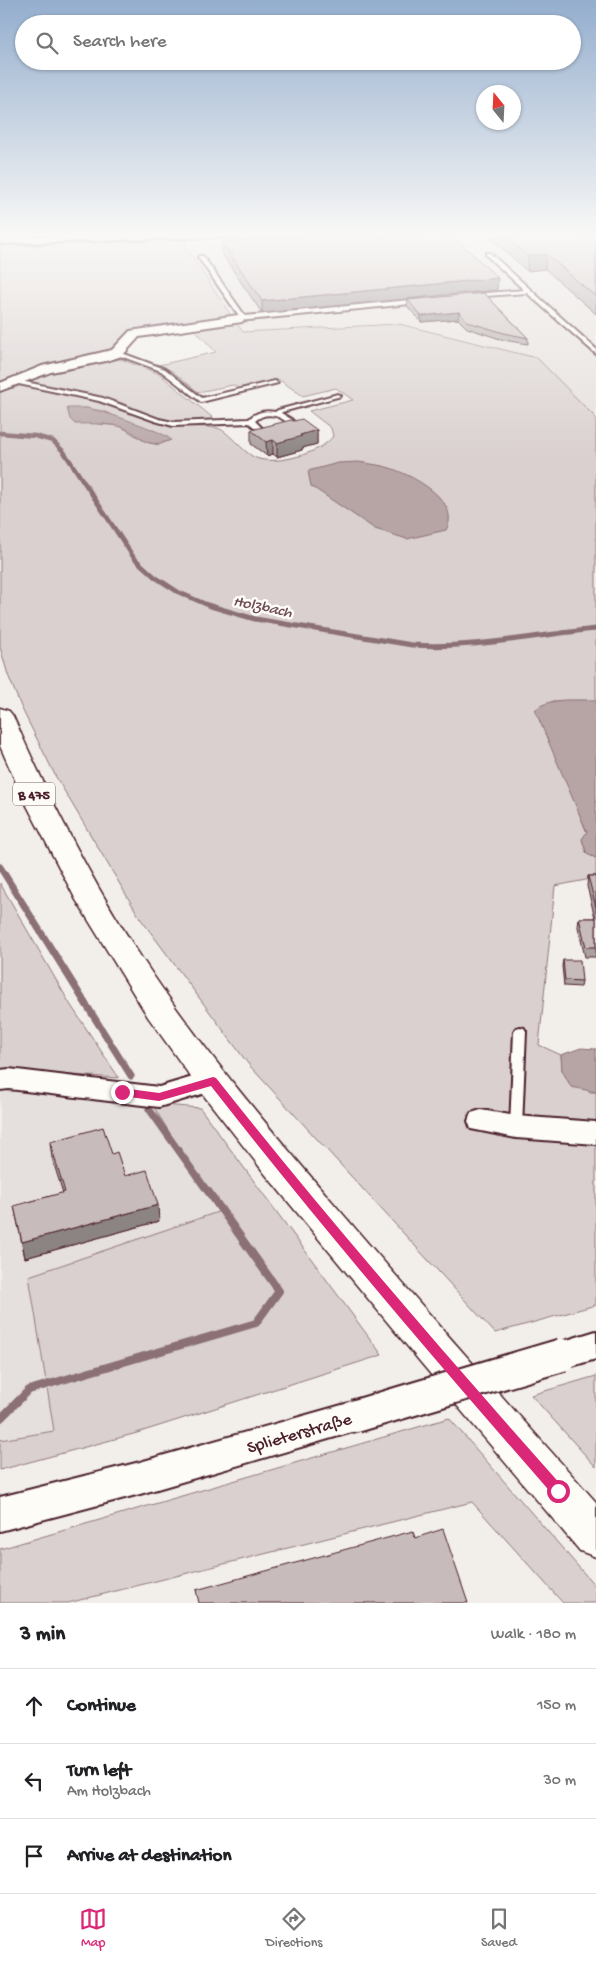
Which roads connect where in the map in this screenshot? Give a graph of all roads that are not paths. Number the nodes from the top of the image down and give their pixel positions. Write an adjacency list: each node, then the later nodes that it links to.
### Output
1 (236, 311): 4 (lane)
2 (323, 311): 4 (lane)
3 (550, 311): 5 (lane)
4 (241, 319): 6 (street)
5 (596, 352)
6 (117, 353): 7 (street); 8 (lane)
7 (16, 382): 9 (street); 12 (lane)
8 (275, 383)
9 (0, 387)
10 (338, 396): 11 (lane)
11 (276, 414): 12 (lane); 12 (lane)
12 (251, 421)
13 (0, 716): 16 (main road, B 475)
14 (520, 1031): 18 (lane)
15 (0, 1080): 16 (street)
16 (213, 1081): 22 (main road, B 475)
17 (481, 1121): 18 (street)
18 (516, 1127): 19 (street)
19 (596, 1133)
20 (596, 1346): 21 (street, Splieterstraße, bridge)
21 (0, 1514)
22 (596, 1535)

